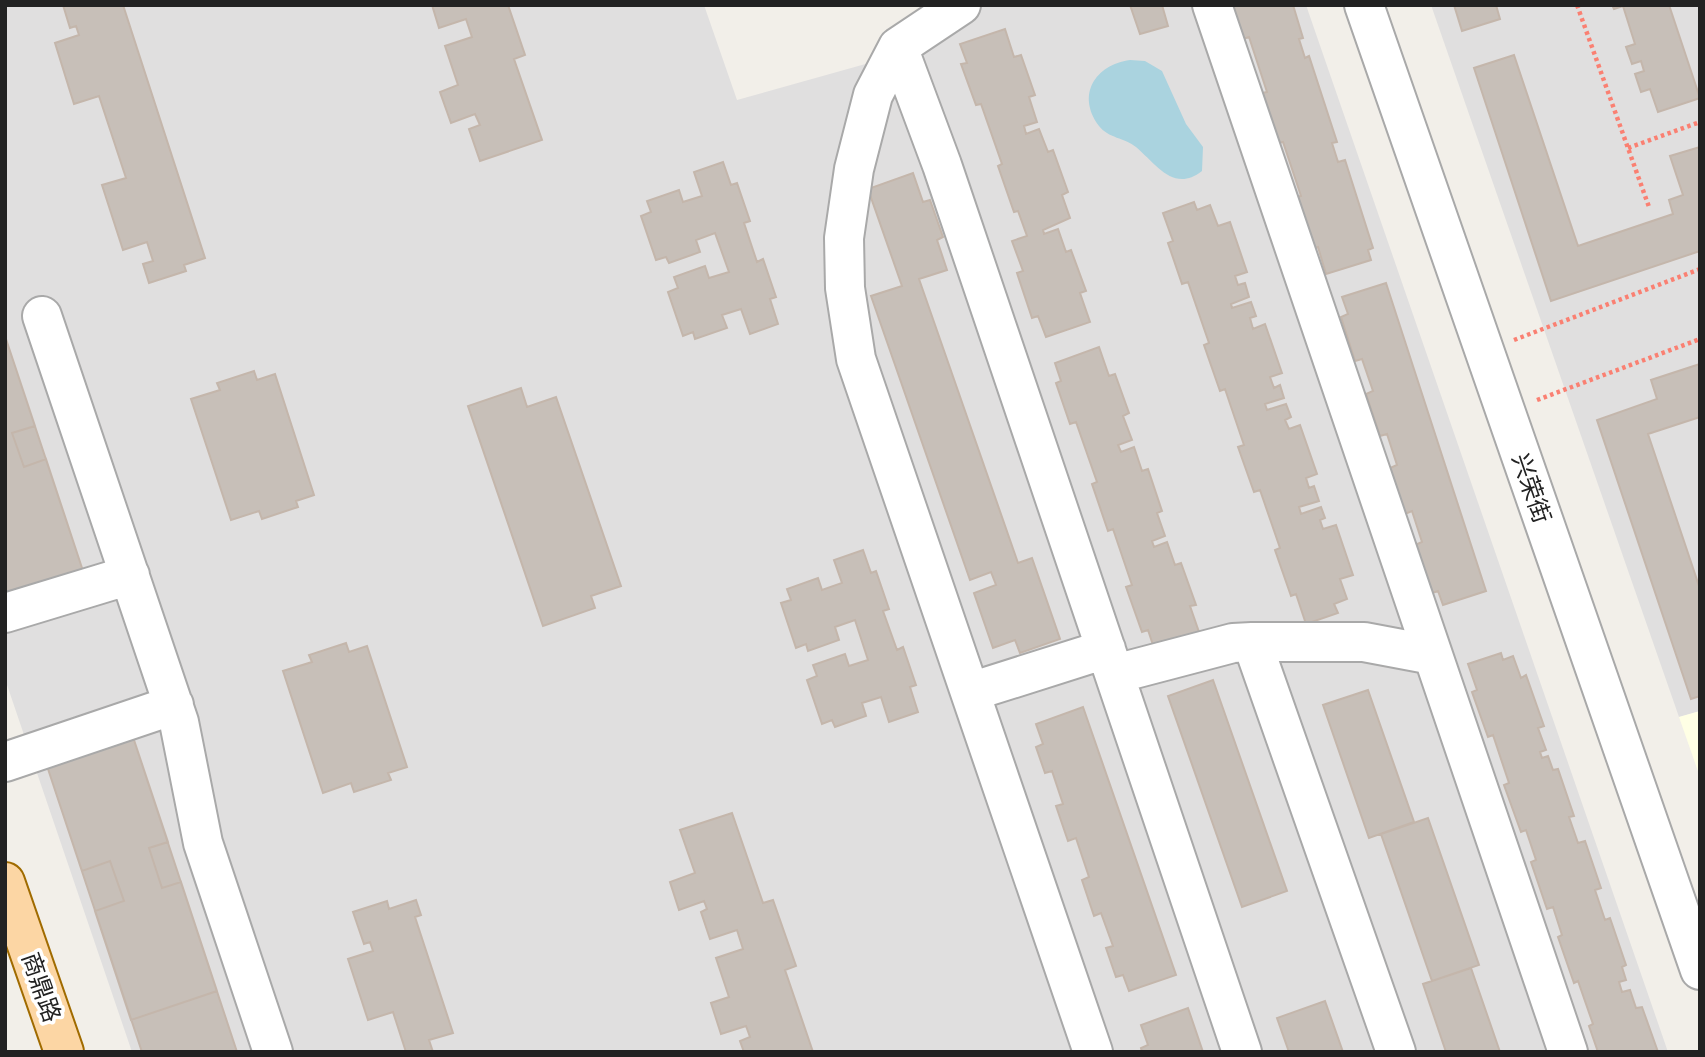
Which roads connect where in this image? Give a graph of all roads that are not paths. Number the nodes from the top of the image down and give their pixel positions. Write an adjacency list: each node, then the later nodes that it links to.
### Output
1 (961, 5): 4 (street)
2 (1212, 5): 9 (street)
3 (1364, 5): 15 (street, 兴荣街)
4 (898, 47): 10 (street); 11 (street)
5 (42, 316): 6 (street)
6 (130, 575): 7 (street); 12 (street)
7 (5, 613)
8 (1252, 642): 9 (street); 10 (street); 20 (street)
9 (1433, 655): 21 (street)
10 (1110, 662): 11 (street); 19 (street)
11 (970, 692): 18 (street)
12 (174, 705): 13 (street); 17 (street)
13 (5, 762)
14 (5, 882): 16 (main road, 商鼎路)
15 (1700, 970)
16 (64, 1052)
17 (273, 1052)
18 (1093, 1052)
19 (1242, 1052)
20 (1396, 1052)
21 (1568, 1052)

